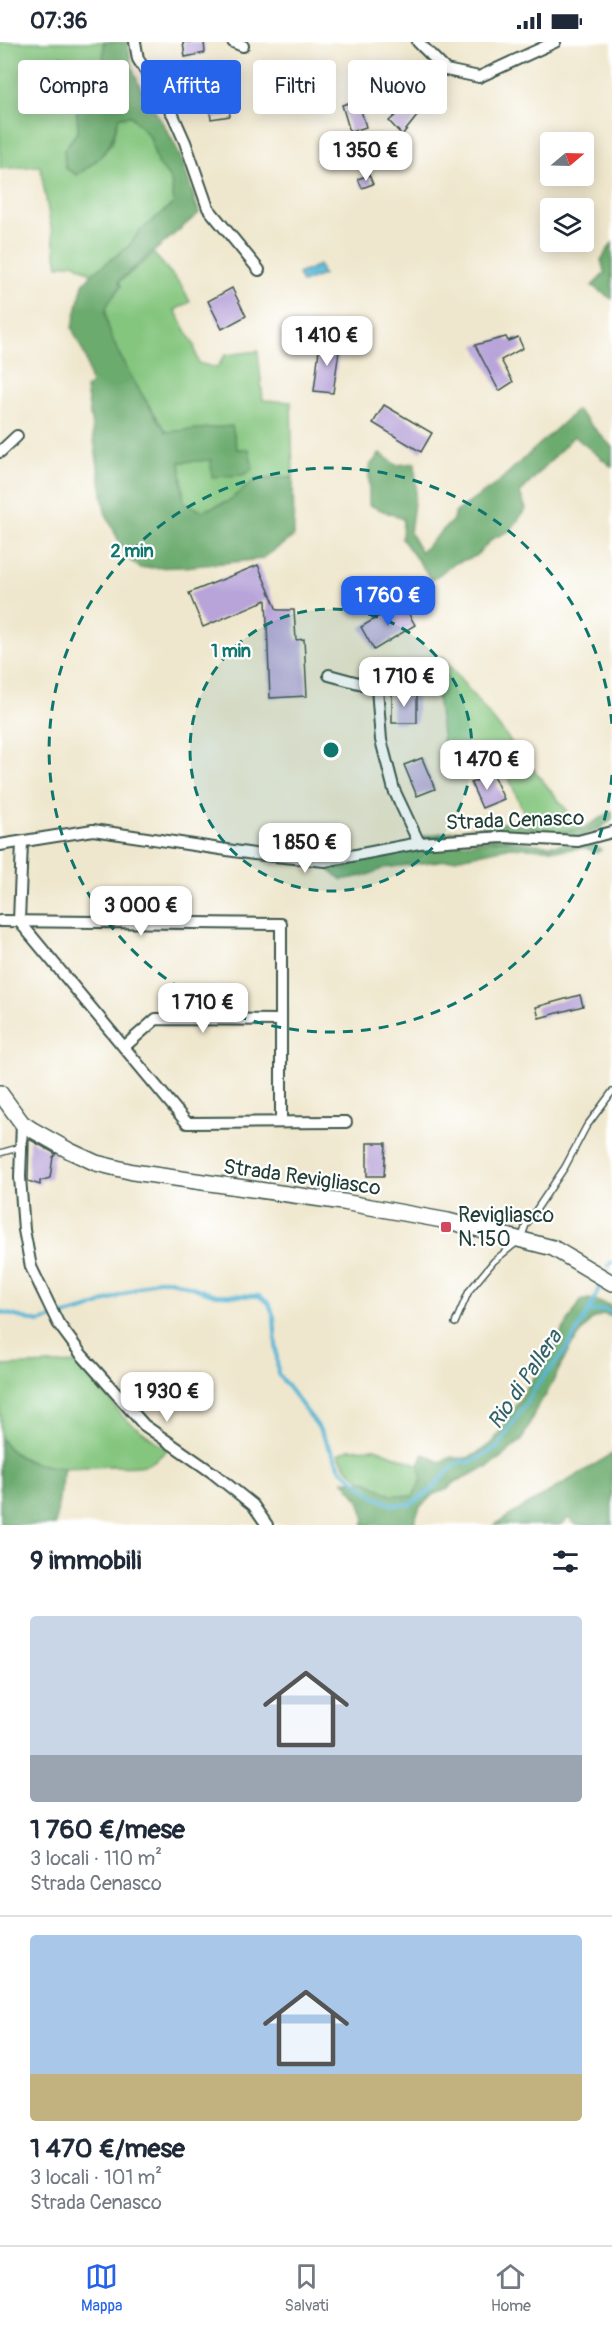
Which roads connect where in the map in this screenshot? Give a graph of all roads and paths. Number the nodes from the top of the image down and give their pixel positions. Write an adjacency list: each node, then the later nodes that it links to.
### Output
1 (135, 42): 4 (street)
2 (418, 42): 3 (street)
3 (555, 42)
4 (259, 270)
5 (17, 436): 6 (street)
6 (0, 452)
7 (329, 675): 10 (street, Strada Cenasco)
8 (609, 831): 10 (street, Strada Cenasco)
9 (22, 842): 10 (street, Strada Cenasco); 11 (street, Strada Cenasco); 13 (street)
10 (419, 843)
11 (0, 845)
12 (0, 921): 13 (street)
13 (19, 921): 14 (street); 15 (street)
14 (281, 1020): 15 (street); 18 (street)
15 (124, 1047): 18 (street)
16 (612, 1092): 23 (lane)
17 (0, 1094): 20 (street, Strada Revigliasco)
18 (281, 1122): 19 (street)
19 (346, 1122)
20 (22, 1123): 21 (street); 23 (street, Strada Revigliasco)
21 (21, 1147): 22 (lane); 26 (street)
22 (0, 1153)
23 (521, 1239): 24 (street, Strada Revigliasco); 25 (lane)
24 (612, 1283)
25 (455, 1323)
26 (267, 1525)

